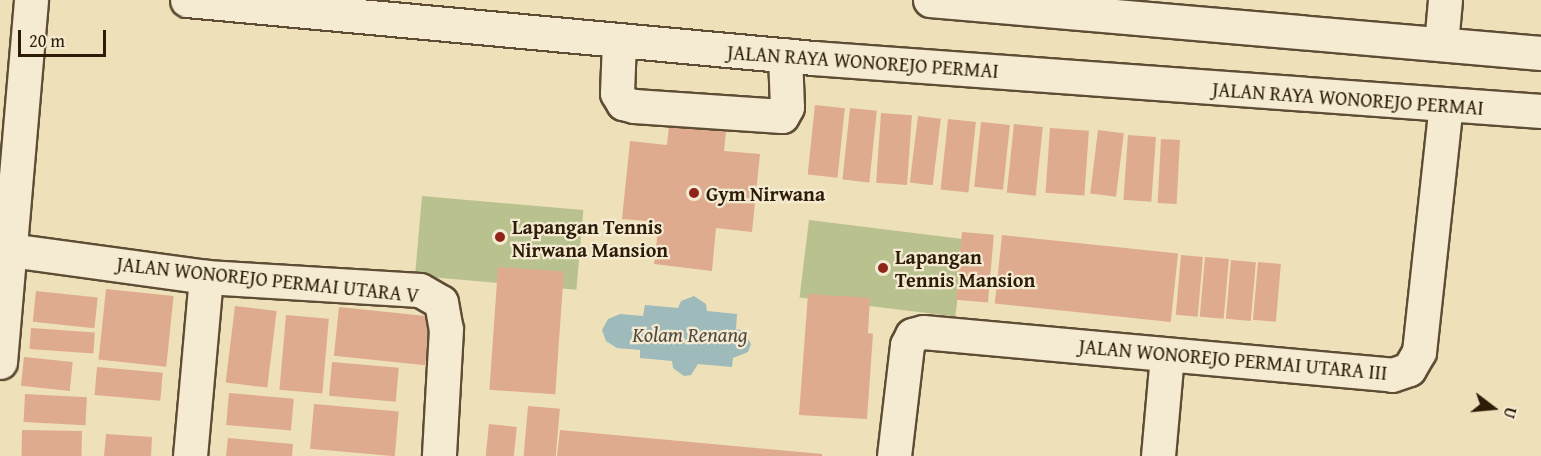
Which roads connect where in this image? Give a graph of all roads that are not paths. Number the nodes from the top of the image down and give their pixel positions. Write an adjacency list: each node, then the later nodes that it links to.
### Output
1 (31, 0): 12 (street)
2 (187, 0): 5 (street, JALAN RAYA WONOREJO PERMAI)
3 (930, 0): 7 (street)
4 (1445, 0): 7 (street)
5 (365, 9): 6 (street, JALAN RAYA WONOREJO PERMAI)
6 (619, 41): 9 (street, JALAN RAYA WONOREJO PERMAI); 9 (street)
7 (1441, 44): 8 (street)
8 (1541, 53)
9 (786, 55): 10 (street, JALAN RAYA WONOREJO PERMAI)
10 (1446, 105): 11 (street, JALAN RAYA WONOREJO PERMAI); 14 (street, JALAN WONOREJO PERMAI UTARA III)
11 (1541, 111)
12 (10, 250): 13 (street, JALAN WONOREJO PERMAI UTARA V); 15 (street)
13 (206, 277): 16 (street); 17 (street, JALAN WONOREJO PERMAI UTARA V)
14 (1167, 355): 18 (street, JALAN WONOREJO PERMAI UTARA III); 19 (street)
15 (0, 362)
16 (190, 456)
17 (439, 456)
18 (894, 456)
19 (1158, 456)

